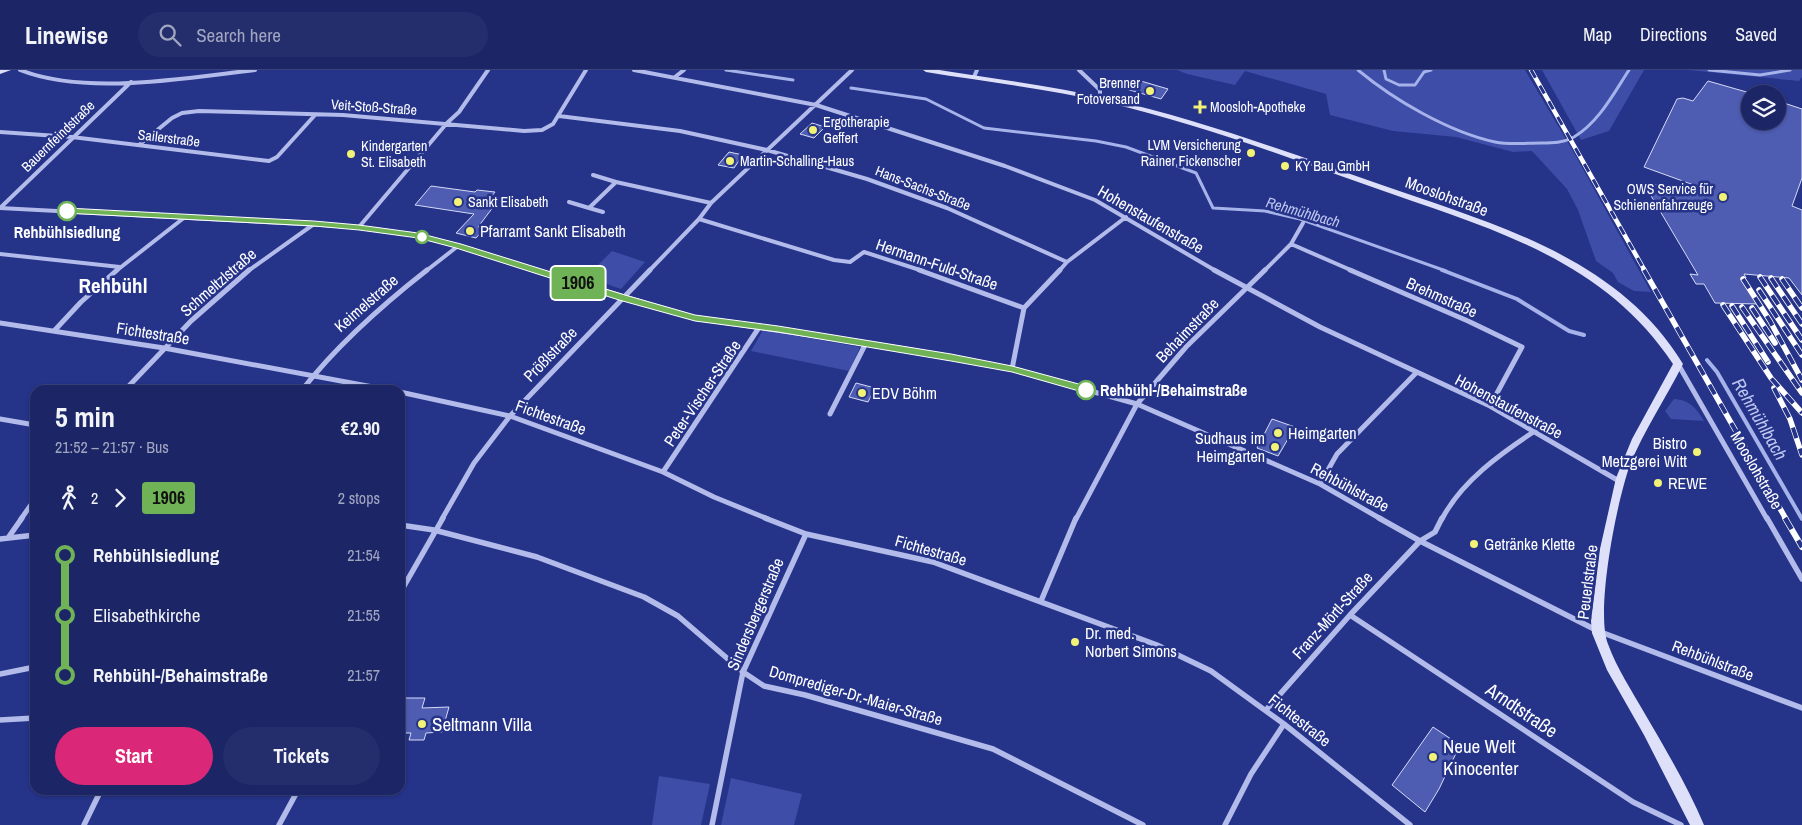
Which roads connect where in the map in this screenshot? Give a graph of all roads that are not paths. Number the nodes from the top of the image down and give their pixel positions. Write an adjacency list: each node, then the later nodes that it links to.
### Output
1 (8, 70): 11 (street)
2 (20, 70): 14 (street)
3 (255, 70): 14 (street)
4 (488, 70): 19 (street)
5 (586, 70): 18 (street, Veit-Stoß-Straße)
6 (634, 70): 13 (street, Hohenstaufenstraße)
7 (684, 70): 13 (street)
8 (852, 70): 16 (street, Prößlstraße)
9 (926, 70): 12 (street, Mooslohstraße)
10 (1079, 70): 15 (street)
11 (0, 72)
12 (975, 74): 15 (street, Mooslohstraße)
13 (675, 77): 16 (street, Hohenstaufenstraße)
14 (131, 82): 21 (street, Bauernfeindstraße)
15 (1100, 99): 50 (street, Mooslohstraße)
16 (816, 105): 23 (street, Prößlstraße); 32 (street, Hohenstaufenstraße)
17 (315, 115): 19 (street, Veit-Stoß-Straße); 22 (street, Veit-Stoß-Straße); 22 (street, Sailerstraße)
18 (559, 116): 19 (street, Veit-Stoß-Straße); 23 (street, Hans-Sachs-Straße)
19 (447, 123): 36 (street)
20 (0, 132): 21 (street, Sailerstraße)
21 (72, 137): 22 (street, Sailerstraße); 28 (street, Bauernfeindstraße)
22 (139, 145)
23 (767, 150): 27 (street, Prößlstraße); 40 (street, Hans-Sachs-Straße)
24 (593, 175): 25 (street)
25 (616, 182): 27 (street); 29 (street)
26 (570, 202): 29 (street)
27 (712, 203): 33 (street, Prößlstraße)
28 (0, 208): 31 (street, Rehbühlstraße)
29 (589, 208): 30 (street)
30 (603, 212)
31 (186, 217): 35 (street, Rehbühlstraße); 41 (street)
32 (1126, 217): 40 (street); 42 (street, Hohenstaufenstraße)
33 (699, 219): 43 (street, Prößlstraße); 44 (street, Hermann-Fuld-Straße)
34 (1303, 223): 37 (street, Behaimstraße)
35 (314, 224): 36 (street, Rehbühlstraße); 49 (street, Schmeltzlstraße)
36 (359, 227): 38 (street, Rehbühlstraße)
37 (1290, 244): 42 (street, Behaimstraße); 59 (street, Brehmstraße)
38 (458, 246): 43 (street, Rehbühlstraße); 53 (street, Keimelstraße)
39 (0, 254): 41 (street)
40 (1068, 262): 44 (street)
41 (120, 267): 47 (street)
42 (1245, 288): 52 (street, Hohenstaufenstraße); 58 (street, Behaimstraße)
43 (622, 298): 46 (street, Rehbühlstraße); 61 (street, Prößlstraße)
44 (1024, 308): 51 (street)
45 (0, 323): 47 (street, Fichtestraße)
46 (760, 326): 48 (street, Rehbühlstraße); 65 (street, Peter-Vischer-Straße)
47 (54, 331): 49 (street, Fichtestraße)
48 (866, 343): 51 (street, Rehbühlstraße); 60 (street)
49 (164, 348): 53 (street, Fichtestraße); 54 (street, Schmeltzlstraße)
50 (1678, 364): 66 (street, Peuerlstraße); 76 (street, Mooslohstraße)
51 (1012, 369): 58 (street, Rehbühlstraße)
52 (1416, 373): 59 (street, Hohenstaufenstraße); 67 (street)
53 (312, 376): 55 (street, Keimelstraße); 56 (street, Fichtestraße)
54 (130, 385)
55 (306, 385)
56 (362, 385)
57 (405, 393): 61 (street, Fichtestraße)
58 (1137, 404): 67 (street, Rehbühlstraße); 78 (street, Behaimstraße)
59 (1490, 406): 64 (street, Hohenstaufenstraße)
60 (830, 414)
61 (510, 416): 65 (street, Fichtestraße); 70 (street, Prößlstraße)
62 (0, 419): 63 (street)
63 (30, 424)
64 (1535, 431): 66 (street, Hohenstaufenstraße); 75 (street, Franz-Mörtl-Straße)
65 (663, 472): 71 (street, Fichtestraße)
66 (1619, 482): 80 (street, Peuerlstraße)
67 (1320, 484): 75 (street, Rehbühlstraße)
68 (30, 505): 73 (street)
69 (405, 526): 70 (street, Domprediger-Dr.-Maier-Straße)
70 (434, 530): 77 (street, Prößlstraße); 82 (street, Domprediger-Dr.-Maier-Straße)
71 (806, 534): 78 (street, Fichtestraße); 82 (street, Sindersbergerstraße)
72 (30, 536): 73 (street)
73 (8, 538): 74 (street)
74 (0, 539)
75 (1420, 541): 79 (street, Franz-Mörtl-Straße); 80 (street, Rehbühlstraße)
76 (1802, 579)
77 (405, 584)
78 (1041, 601): 85 (street, Fichtestraße)
79 (1350, 615): 85 (street, Franz-Mörtl-Straße); 97 (street, Arndtstraße)
80 (1598, 631): 84 (street, Rehbühlstraße); 98 (street, Peuerlstraße)
81 (30, 668): 83 (street)
82 (743, 672): 93 (street, Sindersbergerstraße); 94 (street, Domprediger-Dr.-Maier-Straße)
83 (0, 674)
84 (1802, 708)
85 (1266, 710): 88 (street, Fichtestraße)
86 (30, 718): 87 (street)
87 (0, 720)
88 (1284, 724): 95 (street); 96 (street, Fichtestraße)
89 (99, 795): 91 (street)
90 (295, 795): 92 (street)
91 (84, 825)
92 (279, 825)
93 (712, 825)
94 (1143, 825)
95 (1225, 825)
96 (1410, 825)
97 (1680, 825)
98 (1697, 825)

